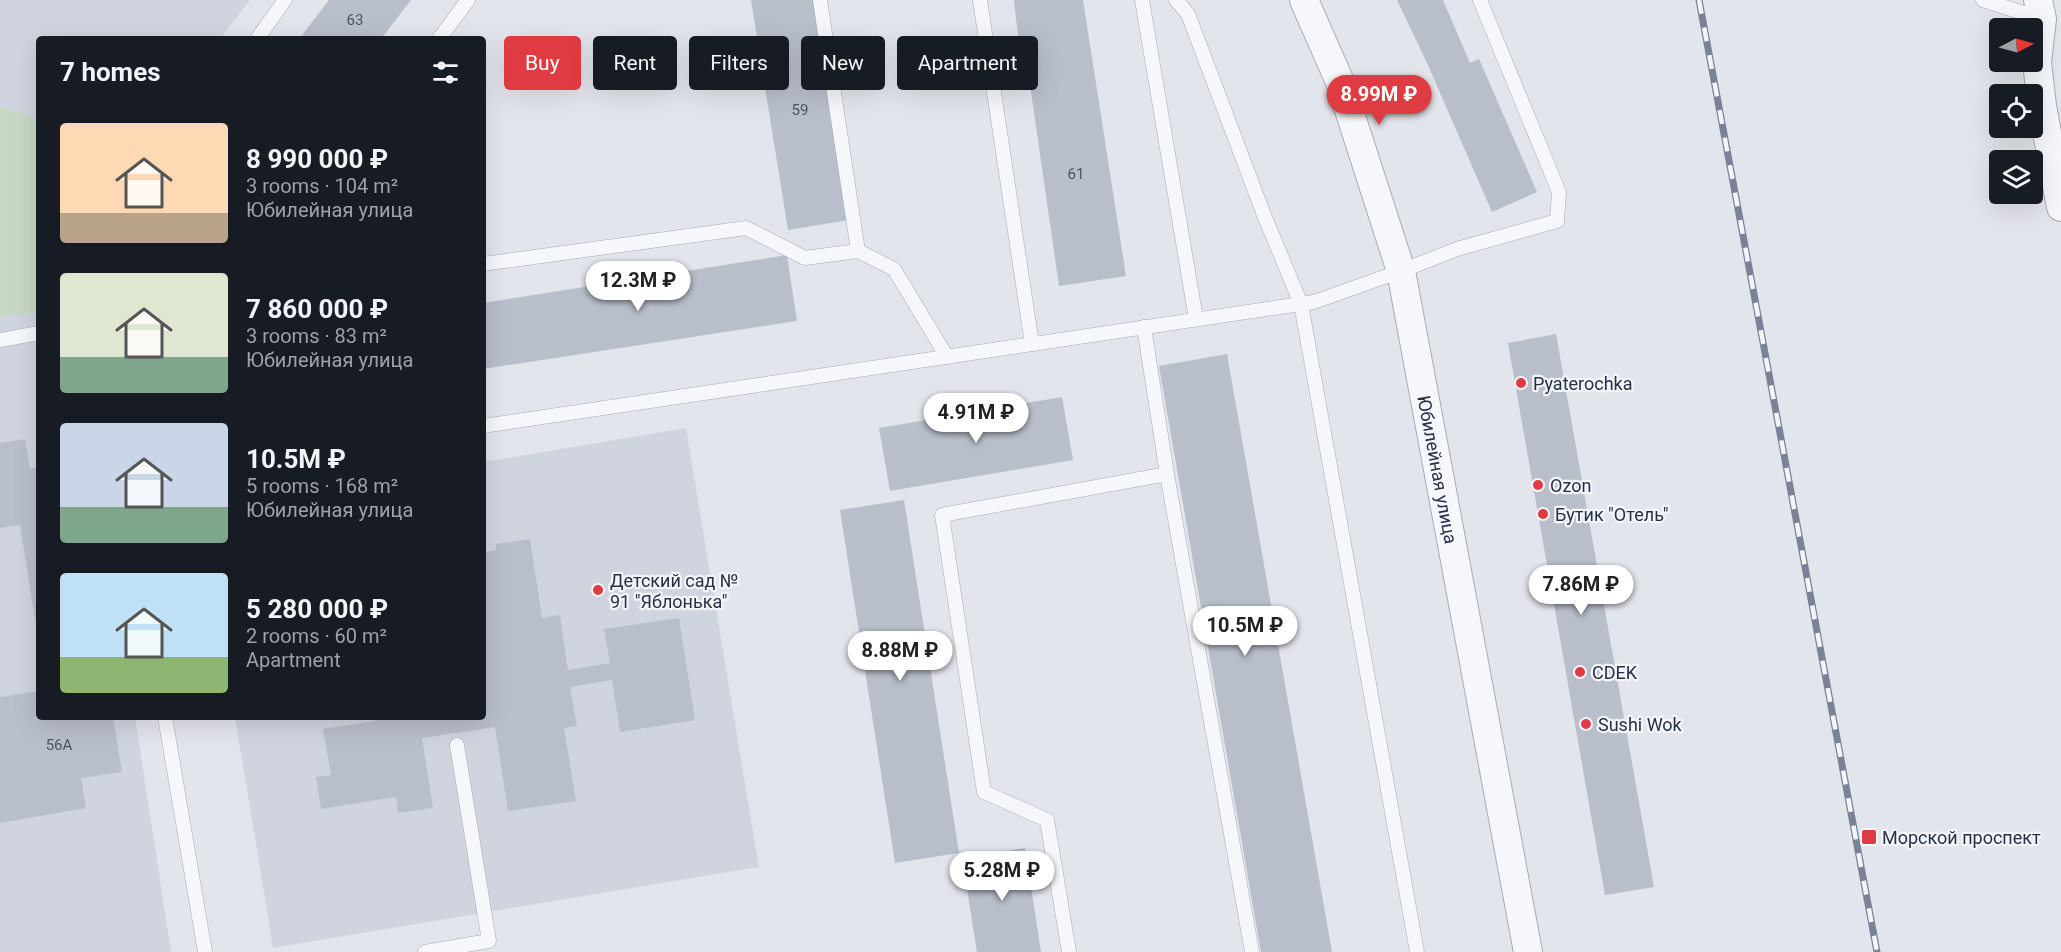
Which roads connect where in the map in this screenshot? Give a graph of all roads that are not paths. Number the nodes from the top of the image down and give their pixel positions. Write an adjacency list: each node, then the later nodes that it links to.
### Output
1 (285, 0): 11 (lane)
2 (468, 0): 12 (lane)
3 (820, 0): 14 (lane)
4 (980, 0): 22 (lane)
5 (1142, 0): 18 (lane)
6 (1176, 0): 17 (lane)
7 (1304, 0): 16 (street, Юбилейная улица)
8 (1480, 0): 16 (lane)
9 (1983, 0): 10 (lane)
10 (2045, 6): 13 (street)
11 (259, 36)
12 (441, 36)
13 (2061, 207)
14 (858, 251): 15 (lane); 23 (lane)
15 (486, 264)
16 (1401, 271): 17 (lane); 33 (street, Юбилейная улица)
17 (1301, 304): 18 (lane); 32 (lane)
18 (1196, 319): 19 (lane)
19 (1144, 327): 22 (lane); 25 (lane)
20 (36, 334): 21 (lane)
21 (0, 340)
22 (1032, 344): 23 (lane)
23 (947, 357): 24 (lane)
24 (486, 426)
25 (1167, 474): 30 (lane); 31 (lane)
26 (165, 720): 28 (lane)
27 (457, 745): 29 (lane)
28 (204, 952)
29 (425, 952)
30 (1069, 952)
31 (1252, 952)
32 (1418, 952)
33 (1528, 952)

